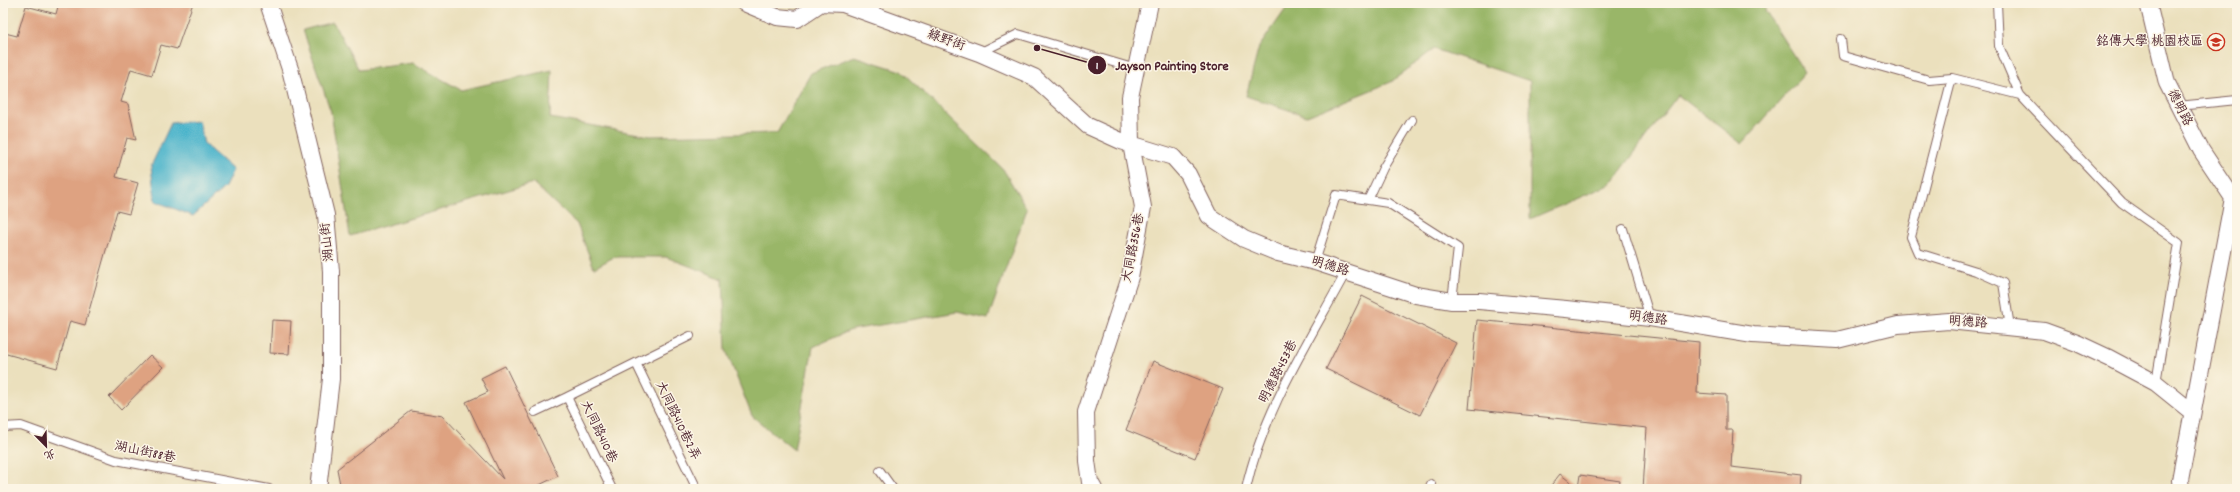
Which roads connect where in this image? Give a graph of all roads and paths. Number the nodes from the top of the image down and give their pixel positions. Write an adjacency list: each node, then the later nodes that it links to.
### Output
1 (268, 3): 34 (street, 湖山街)
2 (744, 3): 3 (street, 綠野街)
3 (821, 3): 7 (street, 綠野街)
4 (1150, 3): 10 (street, 大同路356巷)
5 (1998, 3): 12 (lane)
6 (2148, 3): 14 (street, 德明路)
7 (843, 4): 9 (street, 綠野街)
8 (1841, 38): 11 (lane)
9 (979, 53): 10 (lane); 16 (street, 綠野街)
10 (1136, 69): 16 (street, 大同路356巷)
11 (1952, 78): 12 (lane); 24 (lane)
12 (2020, 95): 27 (lane)
13 (2237, 100): 14 (lane)
14 (2178, 106): 17 (street, 德明路)
15 (1412, 120): 18 (lane)
16 (1131, 144): 20 (street, 明德路); 38 (street, 大同路356巷)
17 (2235, 199): 30 (street)
18 (1368, 200): 20 (lane); 22 (lane)
19 (1623, 229): 23 (lane)
20 (1315, 262): 21 (street, 明德路)
21 (1346, 272): 22 (street, 明德路); 39 (lane, 明德路453巷)
22 (1452, 301): 23 (street, 明德路)
23 (1650, 318): 24 (street, 明德路)
24 (2010, 327): 27 (street, 明德路)
25 (690, 336): 26 (lane)
26 (636, 363): 28 (lane); 36 (lane, 大同路410巷2弄)
27 (2156, 383): 30 (street, 明德路)
28 (567, 396): 29 (lane, 大同路410巷); 35 (lane, 大同路410巷)
29 (535, 412)
30 (2192, 412): 40 (street)
31 (3, 427): 33 (lane, 湖山街88巷)
32 (880, 471): 37 (lane)
33 (269, 489)
34 (318, 489)
35 (612, 489)
36 (697, 489)
37 (894, 489)
38 (1094, 489)
39 (1246, 489)
40 (2181, 489)

